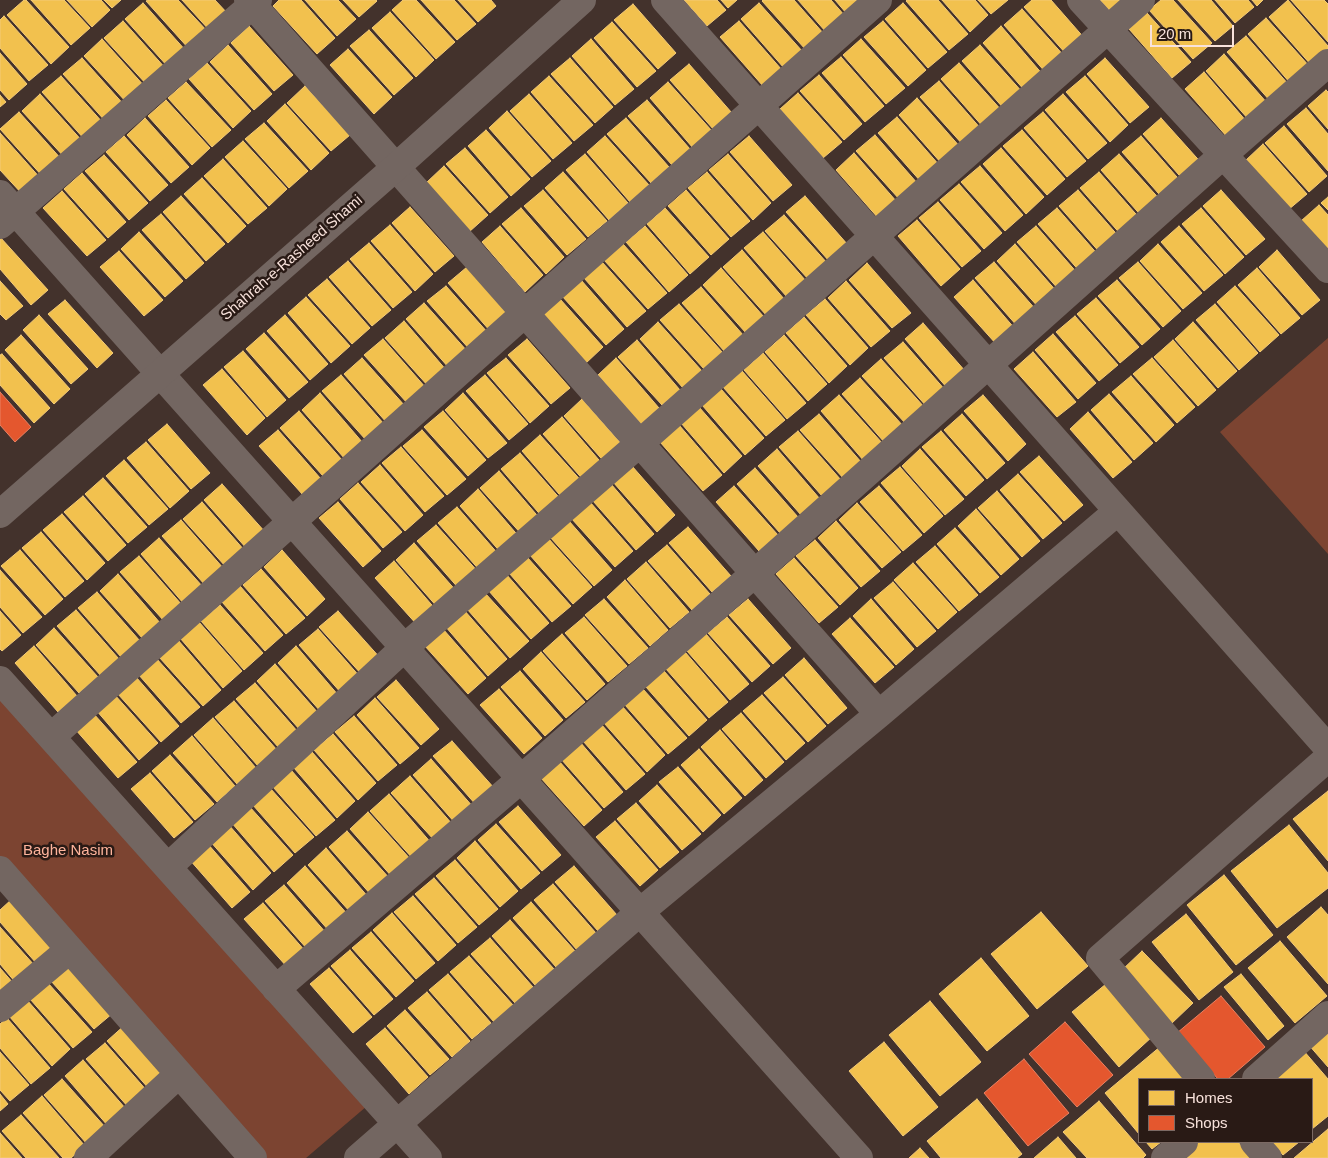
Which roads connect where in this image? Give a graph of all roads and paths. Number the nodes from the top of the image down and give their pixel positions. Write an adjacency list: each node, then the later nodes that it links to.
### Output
1 (582, 0): 11 (street, Shahrah-e-Rasheed Shami)
2 (666, 0): 9 (street)
3 (878, 0): 9 (street)
4 (1081, 0): 7 (street)
5 (1141, 0): 7 (street)
6 (253, 2): 11 (street); 12 (street)
7 (1107, 29): 10 (street); 13 (street)
8 (1328, 63): 10 (street)
9 (759, 106): 13 (street); 15 (street)
10 (1223, 155): 14 (street); 16 (street)
11 (396, 167): 15 (street); 17 (street, Shahrah-e-Rasheed Shami)
12 (5, 210): 17 (street)
13 (875, 237): 16 (street); 18 (street)
14 (1328, 269)
15 (525, 313): 18 (street); 21 (street)
16 (988, 365): 19 (street); 22 (street)
17 (160, 374): 20 (street, Shahrah-e-Rasheed Shami); 21 (street)
18 (640, 444): 22 (street); 23 (street)
19 (1118, 511): 25 (street); 27 (street)
20 (0, 514)
21 (292, 522): 23 (street); 26 (street)
22 (755, 574): 25 (street); 29 (street)
23 (404, 648): 29 (street); 30 (street)
24 (0, 680): 26 (street)
25 (879, 714): 32 (street)
26 (51, 737): 30 (street)
27 (1328, 748)
28 (1328, 758): 38 (street)
29 (521, 779): 32 (street); 34 (street)
30 (168, 867): 34 (street)
31 (0, 870): 33 (street)
32 (640, 912): 40 (street); 47 (street)
33 (69, 950): 35 (street); 37 (street)
34 (276, 989): 40 (street)
35 (0, 1008)
36 (1328, 1015): 39 (street)
37 (179, 1074): 43 (street); 44 (street)
38 (1199, 1078)
39 (1257, 1078)
40 (398, 1124): 45 (street); 46 (street)
41 (1183, 1143): 48 (street)
42 (1255, 1143): 49 (street)
43 (88, 1158)
44 (253, 1158)
45 (358, 1158)
46 (428, 1158)
47 (859, 1158)
48 (1165, 1158)
49 (1268, 1158)

